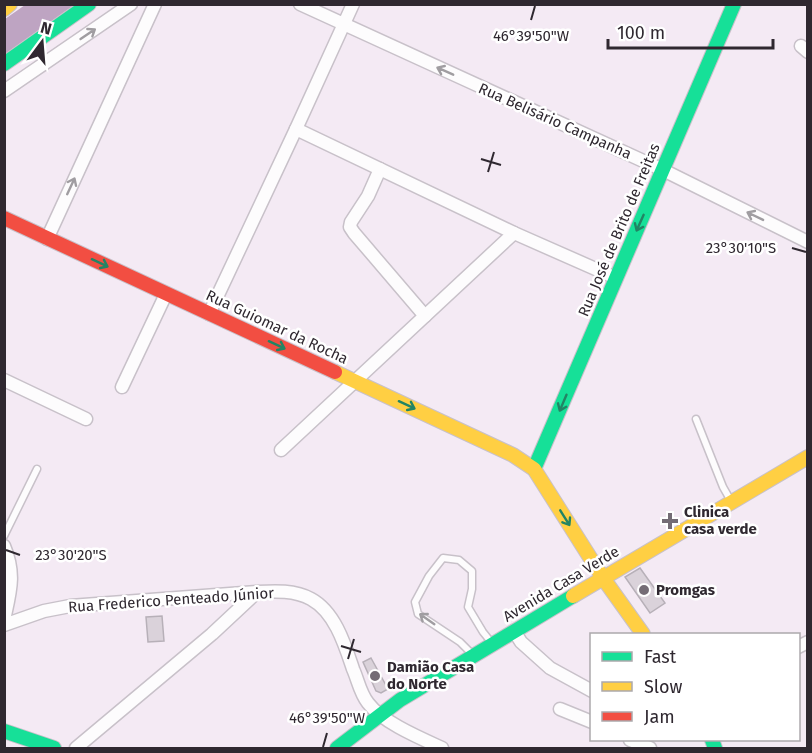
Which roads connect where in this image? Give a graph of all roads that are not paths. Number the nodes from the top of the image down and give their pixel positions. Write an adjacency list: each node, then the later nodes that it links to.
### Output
1 (10, 4): 9 (street)
2 (89, 4): 12 (street)
3 (131, 4): 13 (street, one-way to 3)
4 (148, 4): 10 (street)
5 (155, 4): 10 (street)
6 (300, 4): 11 (street, Rua Belisário Campanha)
7 (353, 4): 11 (street)
8 (734, 4): 16 (street, Rua José de Brito de Freitas)
9 (4, 9)
10 (147, 20): 19 (street, one-way to 10)
11 (344, 25): 14 (street); 16 (street, Rua Belisário Campanha, one-way to 11)
12 (4, 64)
13 (4, 91)
14 (296, 129): 15 (street); 23 (street)
15 (380, 169): 18 (street); 24 (street)
16 (663, 170): 20 (street, Rua Belisário Campanha, one-way to 16); 21 (street, Rua José de Brito de Freitas, one-way to 21)
17 (4, 218): 19 (street, Rua Guiomar da Rocha)
18 (514, 233): 21 (street); 24 (street)
19 (47, 239): 22 (street, Rua Guiomar da Rocha, one-way to 22)
20 (807, 242)
21 (616, 278): 33 (street, Rua José de Brito de Freitas, one-way to 33)
22 (166, 294): 23 (street, Rua Guiomar da Rocha); 27 (street)
23 (209, 314): 26 (street, Rua Guiomar da Rocha, one-way to 26)
24 (425, 316): 26 (street)
25 (4, 380): 28 (street)
26 (354, 381): 30 (street); 33 (street, Rua Guiomar da Rocha, one-way to 33)
27 (122, 387)
28 (86, 419)
29 (696, 419): 34 (lane)
30 (281, 450)
31 (807, 457): 34 (street, Avenida Casa Verde)
32 (37, 469): 35 (lane)
33 (534, 469): 37 (street, one-way to 37)
34 (731, 502): 37 (street, Avenida Casa Verde)
35 (4, 536)
36 (4, 546): 39 (street)
37 (603, 578): 41 (street, Avenida Casa Verde); 42 (street)
38 (257, 592): 40 (street, Rua Frederico Penteado Júnior); 47 (street, Rua Frederico Penteado Júnior); 52 (street)
39 (4, 620)
40 (4, 626)
41 (514, 631): 43 (street, Avenida Casa Verde); 45 (street)
42 (642, 633)
43 (492, 644): 44 (street, Avenida Casa Verde); 44 (lane, one-way to 43)
44 (473, 655): 47 (street, Avenida Casa Verde)
45 (590, 690)
46 (560, 709): 48 (street)
47 (379, 714): 53 (street, Avenida Casa Verde); 54 (street)
48 (590, 722)
49 (4, 731): 51 (street)
50 (632, 741): 55 (street)
51 (54, 748)
52 (76, 748)
53 (337, 748)
54 (442, 748)
55 (650, 748)

